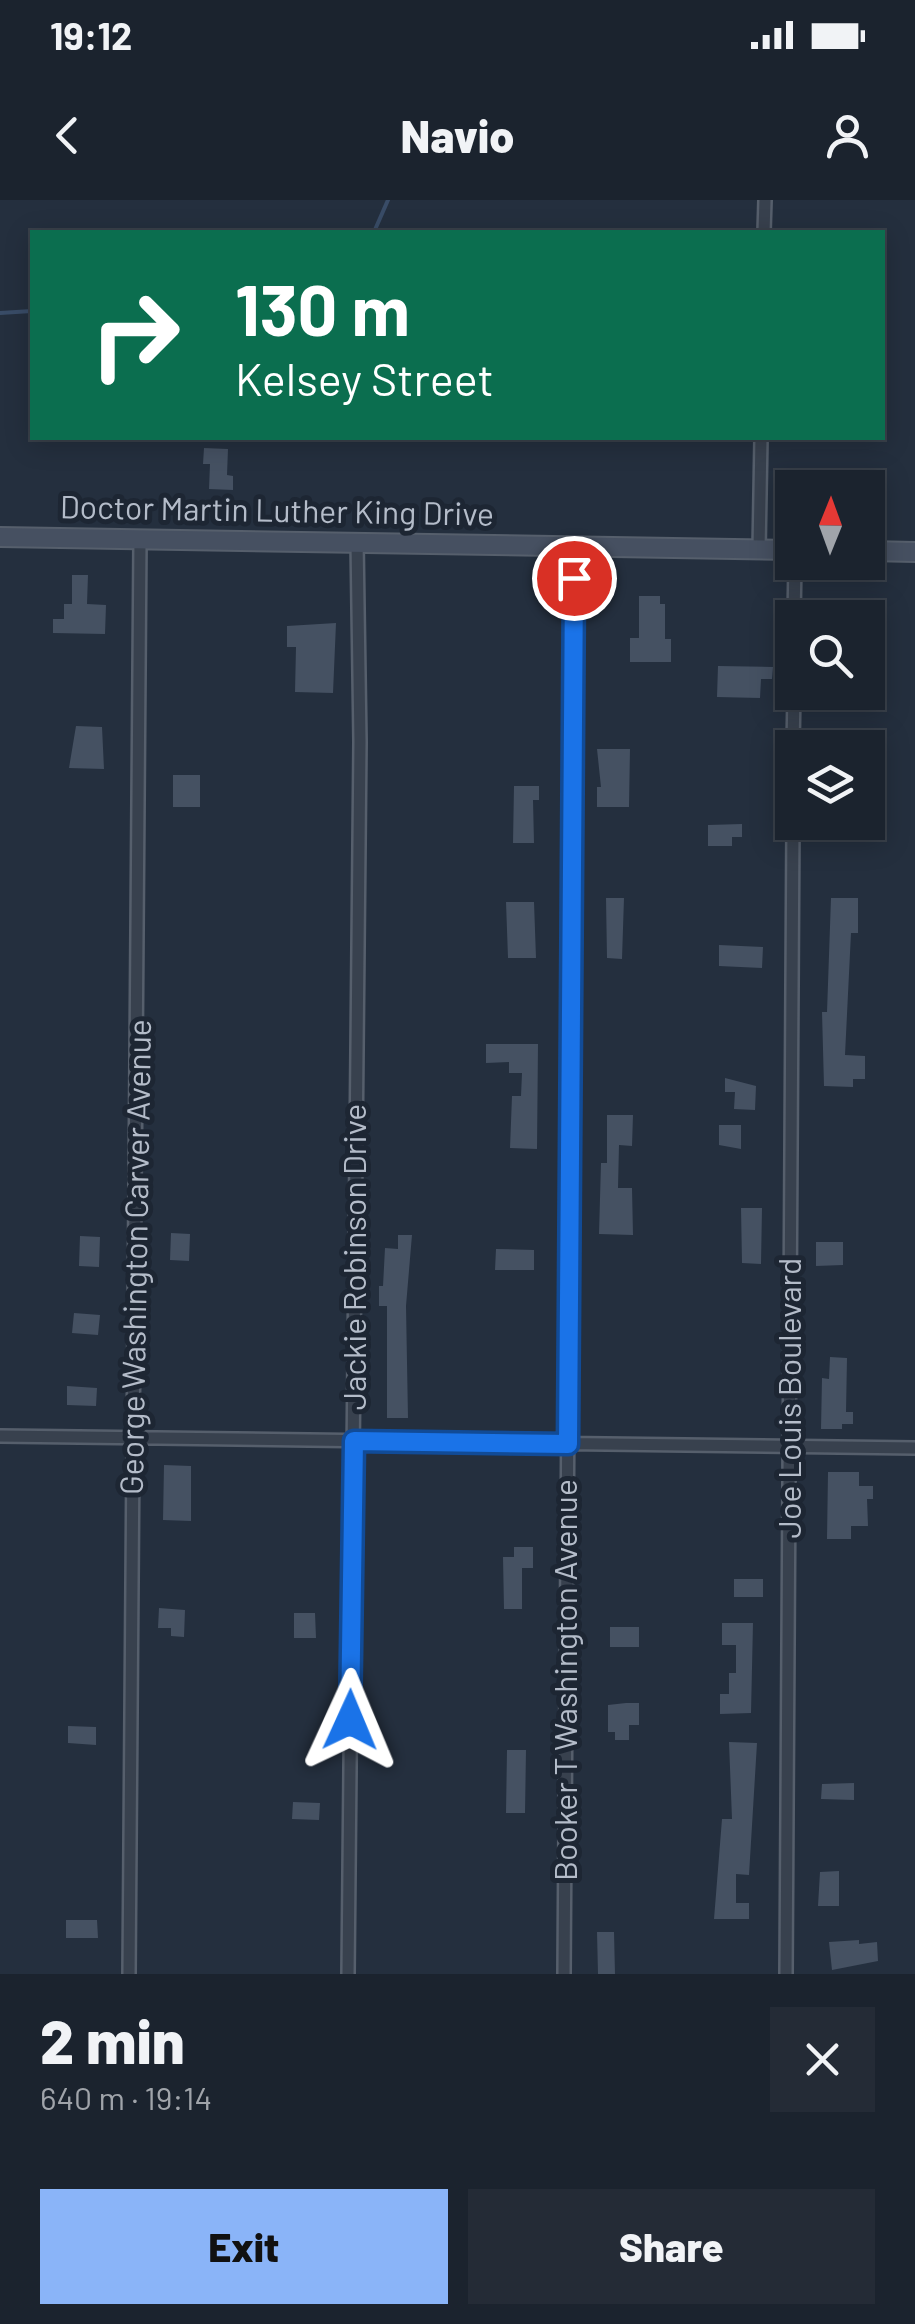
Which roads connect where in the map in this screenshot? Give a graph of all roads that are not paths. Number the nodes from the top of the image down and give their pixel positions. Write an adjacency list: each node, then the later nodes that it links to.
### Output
1 (764, 200): 2 (street)
2 (764, 230)
3 (761, 440): 8 (street)
4 (0, 537): 5 (main road, Doctor Martin Luther King Drive)
5 (140, 540): 6 (main road, Doctor Martin Luther King Drive); 14 (street, George Washington Carver Avenue)
6 (357, 541): 7 (main road, Doctor Martin Luther King Drive); 15 (street, Jackie Robinson Drive)
7 (574, 546): 8 (main road, Doctor Martin Luther King Drive); 16 (street, Booker T Washington Avenue)
8 (759, 550): 9 (main road, Doctor Martin Luther King Drive)
9 (775, 550)
10 (885, 551): 11 (main road)
11 (915, 552)
12 (793, 840): 17 (street, Joe Louis Boulevard)
13 (0, 1436): 14 (street)
14 (135, 1438): 15 (street); 19 (street, George Washington Carver Avenue)
15 (354, 1441): 16 (street); 20 (street, Jackie Robinson Drive)
16 (568, 1444): 17 (street); 21 (street, Booker T Washington Avenue)
17 (789, 1446): 18 (street); 22 (street, Joe Louis Boulevard)
18 (915, 1448)
19 (129, 1974)
20 (348, 1974)
21 (564, 1974)
22 (786, 1974)

